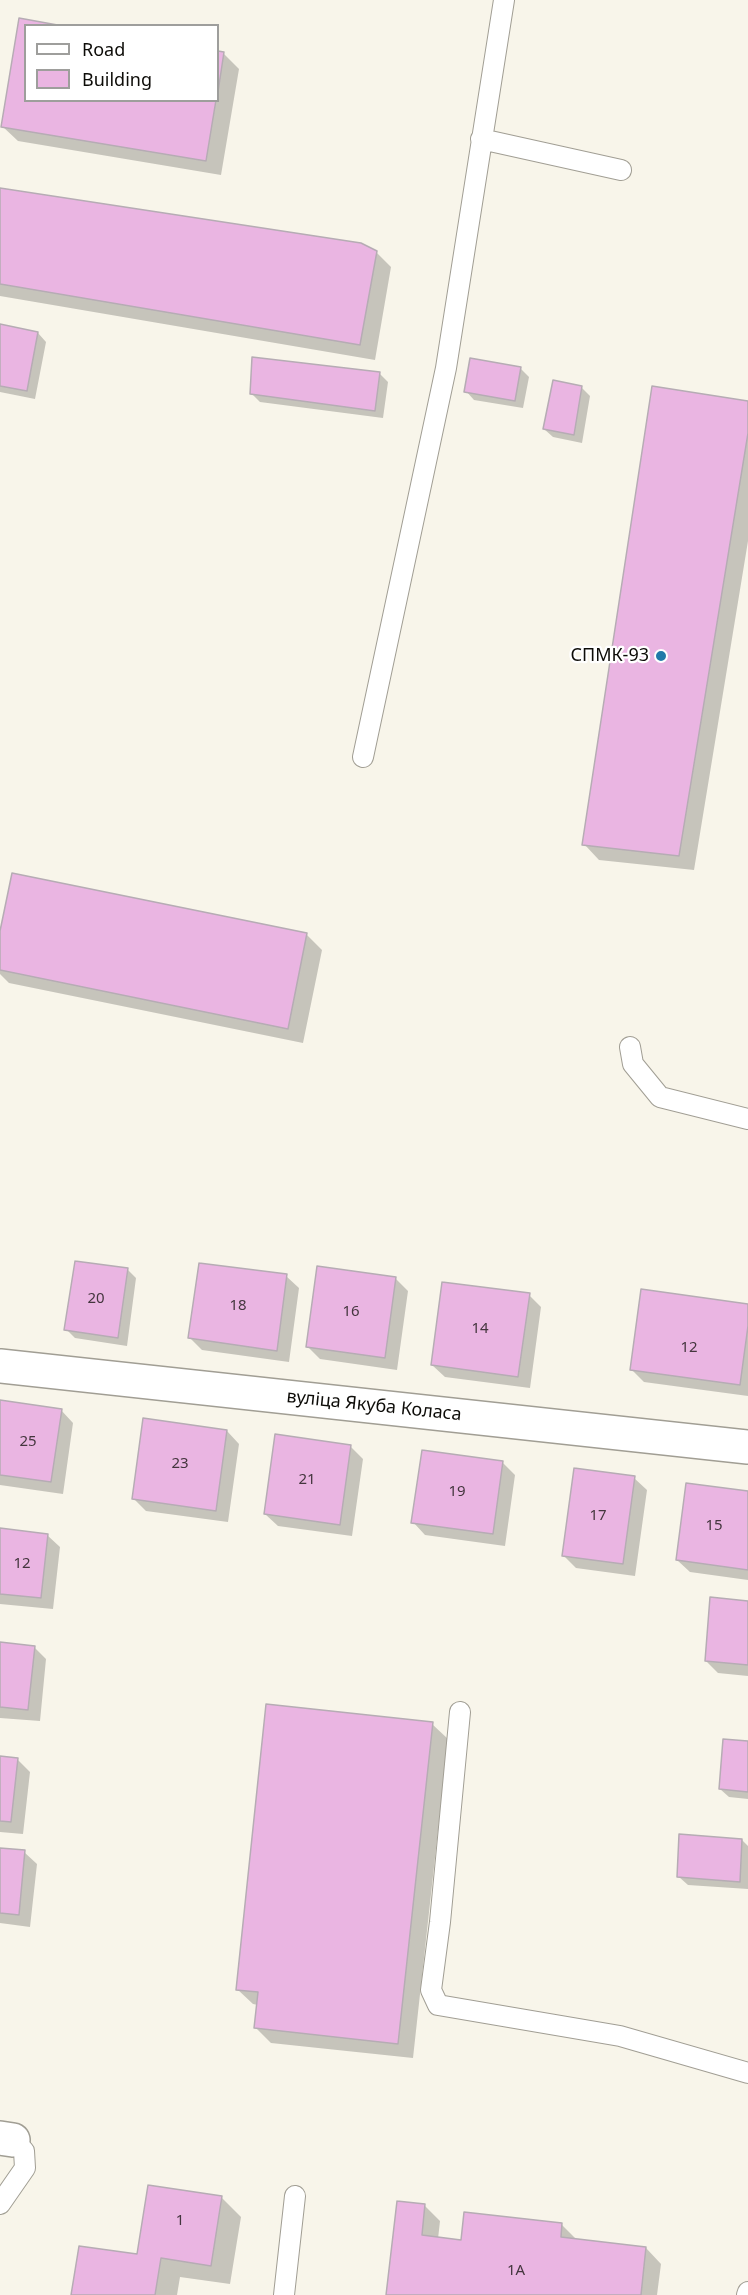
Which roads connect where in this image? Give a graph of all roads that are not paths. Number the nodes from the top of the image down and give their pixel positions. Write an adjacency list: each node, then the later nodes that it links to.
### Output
1 (504, 0): 2 (lane)
2 (482, 139): 3 (lane); 4 (lane)
3 (621, 170)
4 (363, 757)
5 (630, 1047): 6 (lane)
6 (748, 1119)
7 (0, 1366): 8 (street, вуліца Якуба Коласа)
8 (748, 1447)
9 (460, 1712): 10 (lane)
10 (748, 2073)
11 (6, 2139): 13 (lane)
12 (295, 2196): 14 (lane)
13 (0, 2204)
14 (284, 2295)

